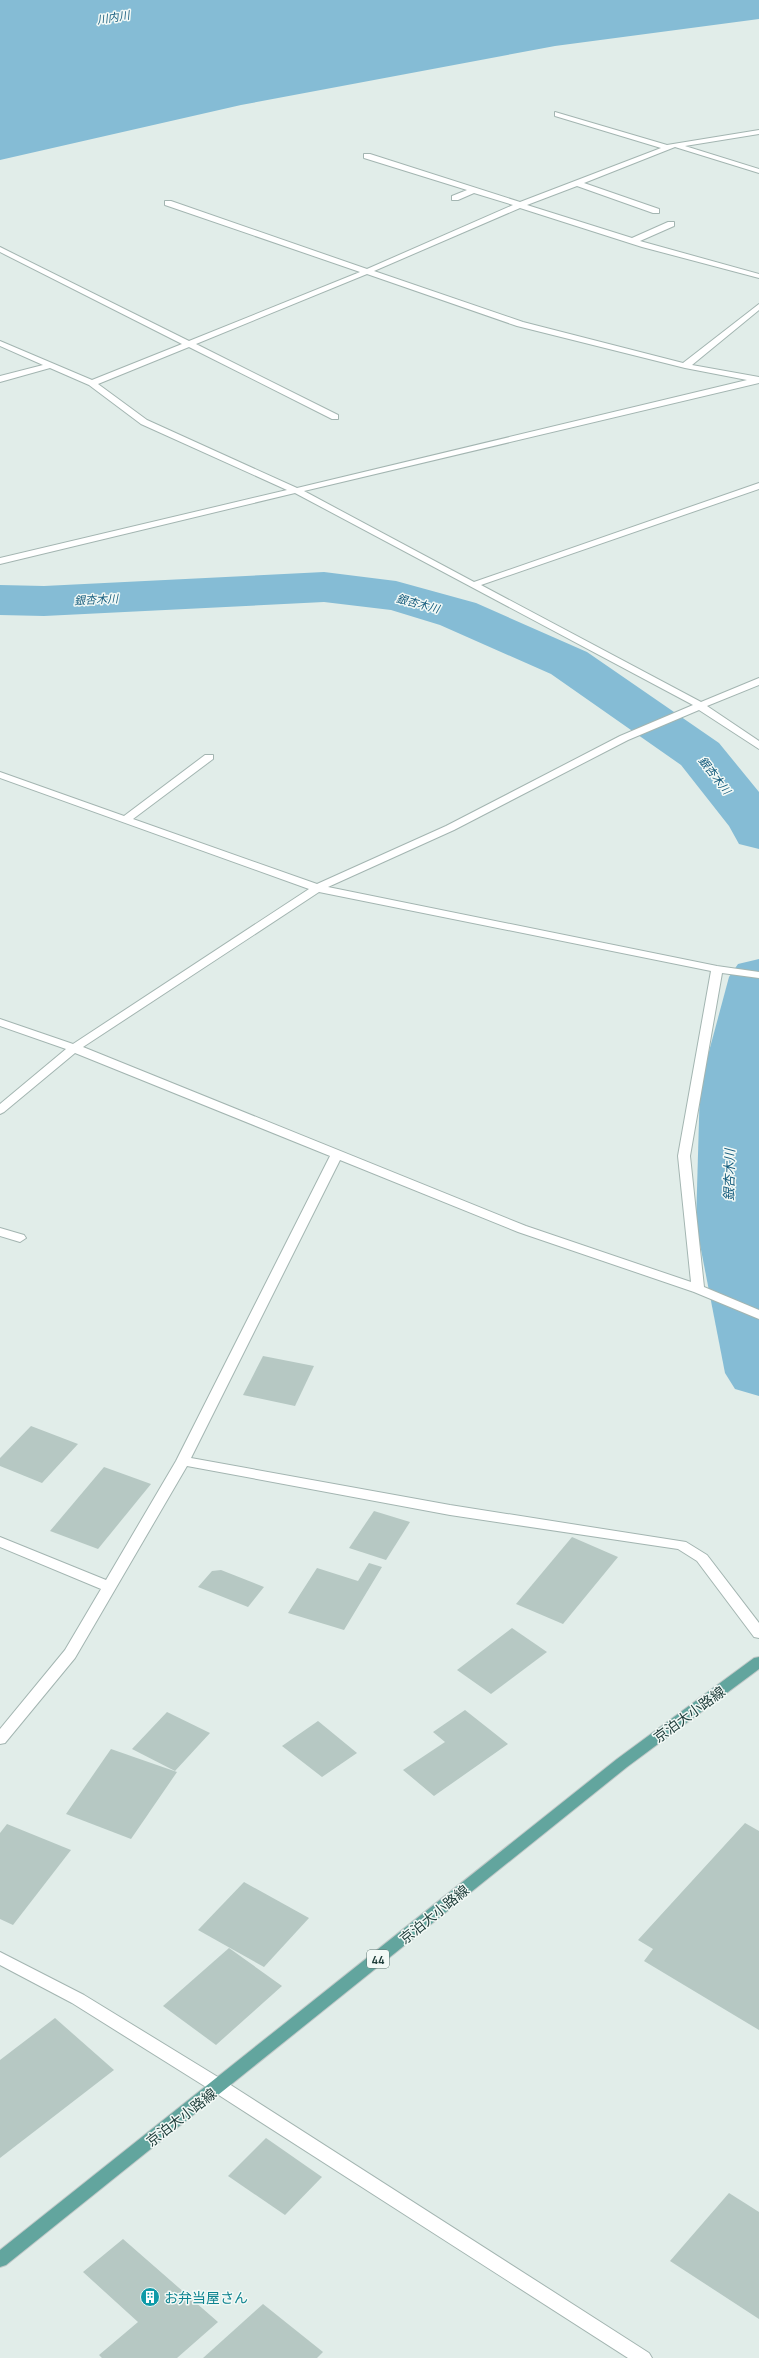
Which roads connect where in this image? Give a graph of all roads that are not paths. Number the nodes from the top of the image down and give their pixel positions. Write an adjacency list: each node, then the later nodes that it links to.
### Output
1 (558, 114): 3 (street)
2 (759, 132): 3 (street)
3 (672, 146): 5 (street); 6 (street)
4 (366, 156): 7 (street)
5 (759, 171)
6 (577, 183): 10 (street); 11 (street)
7 (474, 190): 8 (street); 10 (street)
8 (455, 198)
9 (168, 203): 15 (street)
10 (520, 205): 13 (street); 15 (street)
11 (656, 211)
12 (671, 224): 13 (street)
13 (633, 241): 16 (street)
14 (0, 249): 19 (street)
15 (366, 272): 19 (street); 21 (street)
16 (759, 276)
17 (759, 306): 21 (street)
18 (0, 343): 20 (street)
19 (189, 344): 24 (street); 25 (street)
20 (52, 365): 22 (street); 24 (street)
21 (685, 366): 23 (street)
22 (0, 379)
23 (759, 380): 27 (street)
24 (92, 384): 27 (street)
25 (335, 417)
26 (759, 486): 29 (street)
27 (295, 490): 28 (street); 29 (street)
28 (0, 561)
29 (473, 585): 31 (street)
30 (759, 681): 31 (street)
31 (699, 705): 32 (street); 36 (street)
32 (759, 746)
33 (209, 757): 35 (street)
34 (0, 775): 35 (street)
35 (124, 820): 36 (street)
36 (317, 888): 37 (street); 40 (street)
37 (717, 969): 38 (street); 45 (street)
38 (759, 975)
39 (0, 1022): 40 (street)
40 (74, 1048): 41 (street); 42 (street)
41 (0, 1110)
42 (337, 1154): 45 (street); 47 (street)
43 (0, 1232): 44 (street)
44 (20, 1238)
45 (698, 1289): 46 (street)
46 (759, 1315)
47 (183, 1460): 49 (street); 50 (street)
48 (0, 1542): 49 (street)
49 (108, 1586): 52 (street)
50 (759, 1633)
51 (759, 1662): 54 (main road, 京泊大小路線 / 44)
52 (0, 1739)
53 (0, 1958): 54 (street)
54 (220, 2086): 55 (main road, 京泊大小路線 / 44); 56 (street)
55 (0, 2260)
56 (643, 2358)

